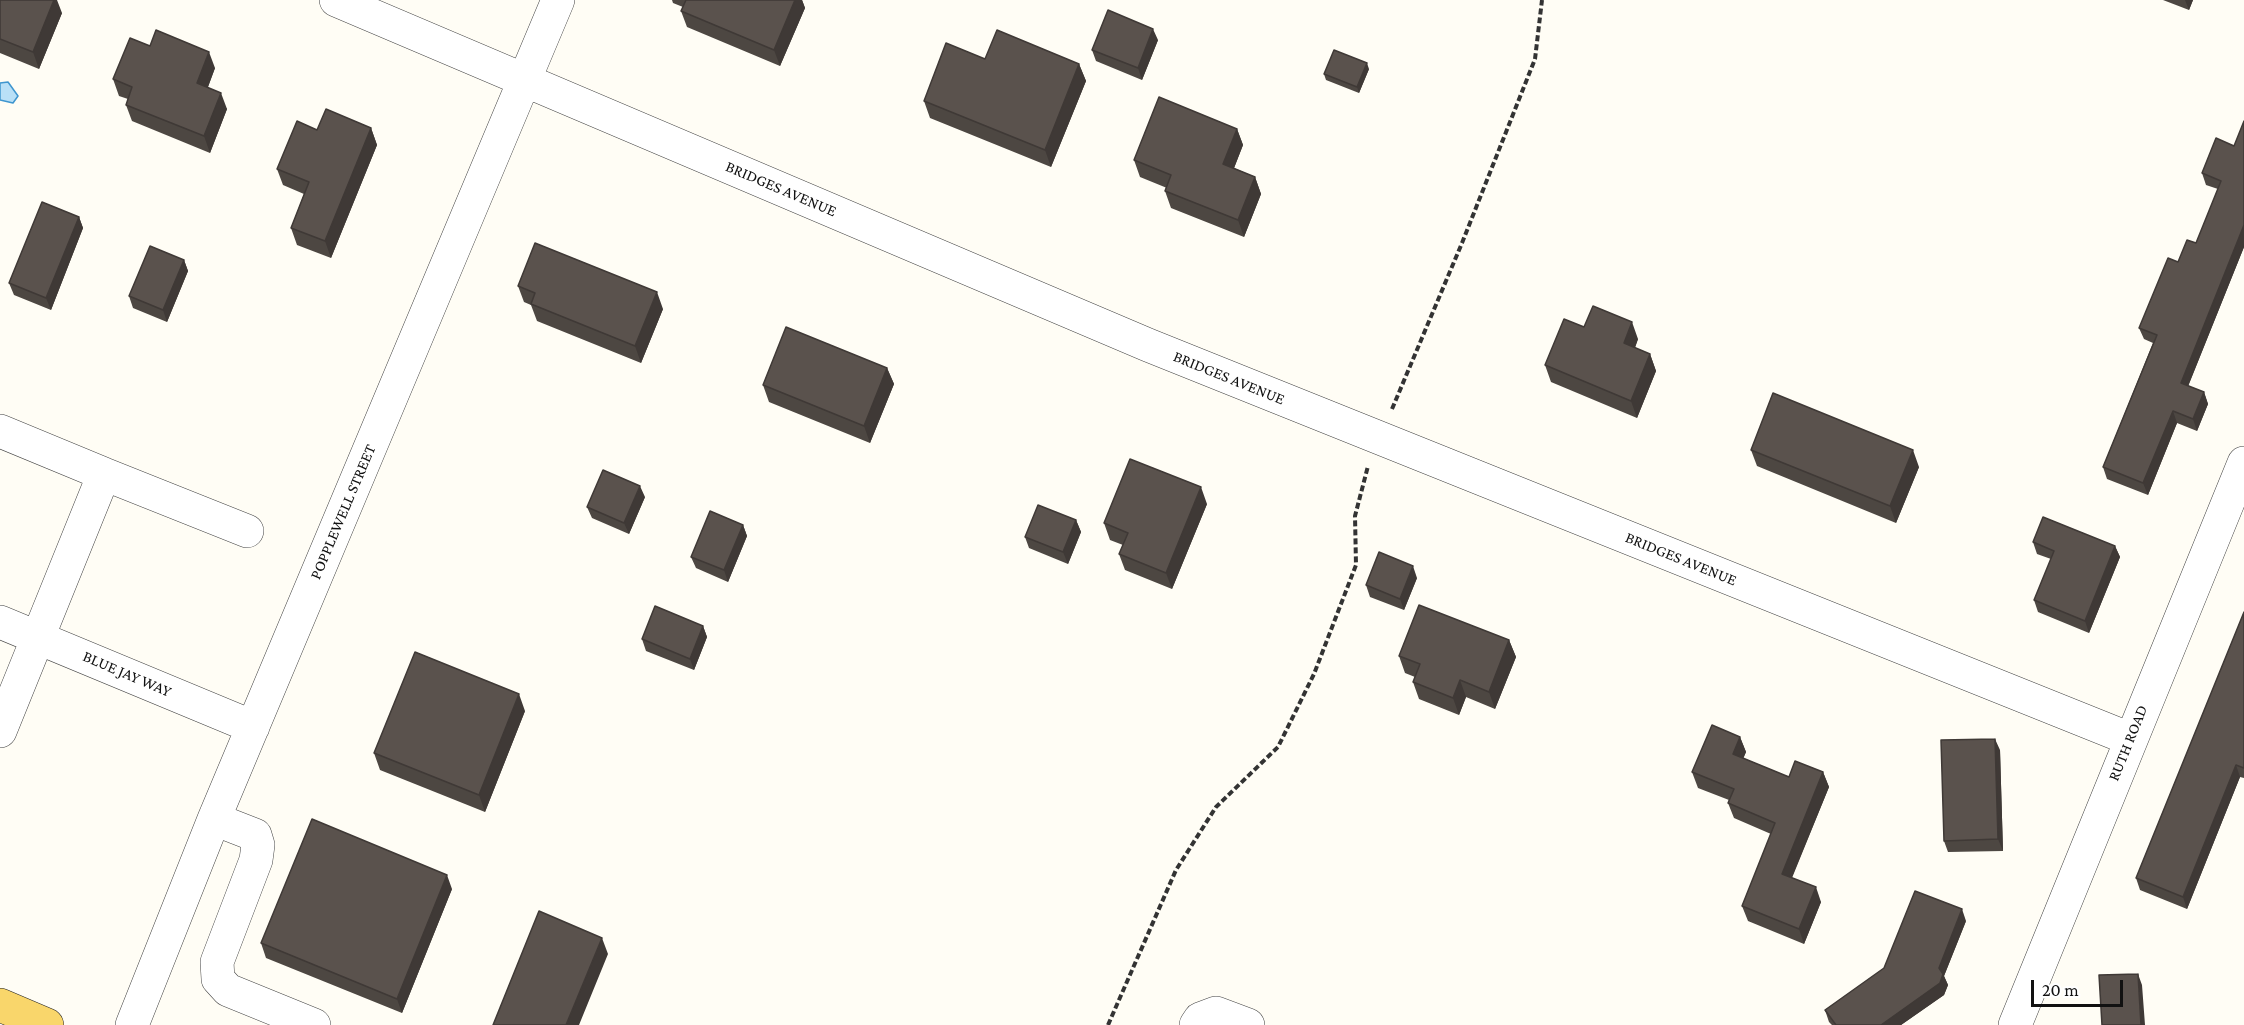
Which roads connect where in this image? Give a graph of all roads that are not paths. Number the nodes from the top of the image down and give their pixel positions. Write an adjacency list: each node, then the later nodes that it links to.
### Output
1 (336, 0): 3 (street, BRIDGES AVENUE)
2 (558, 0): 3 (street, POPPLEWELL STREET)
3 (524, 80): 10 (street, POPPLEWELL STREET); 12 (street, BRIDGES AVENUE)
4 (0, 431): 6 (street)
5 (2244, 463): 12 (street, RUTH ROAD)
6 (104, 474): 7 (street); 9 (street)
7 (247, 531)
8 (0, 622): 9 (street, BLUE JAY WAY)
9 (38, 637): 10 (street, BLUE JAY WAY); 11 (street)
10 (254, 727): 13 (street, POPPLEWELL STREET)
11 (0, 731)
12 (2130, 739): 20 (street, RUTH ROAD)
13 (214, 819): 16 (street, POPPLEWELL STREET); 17 (street)
14 (0, 1005): 15 (main road)
15 (47, 1025)
16 (132, 1025)
17 (315, 1025)
18 (1196, 1025): 19 (street)
19 (1248, 1025)
20 (2014, 1025)

